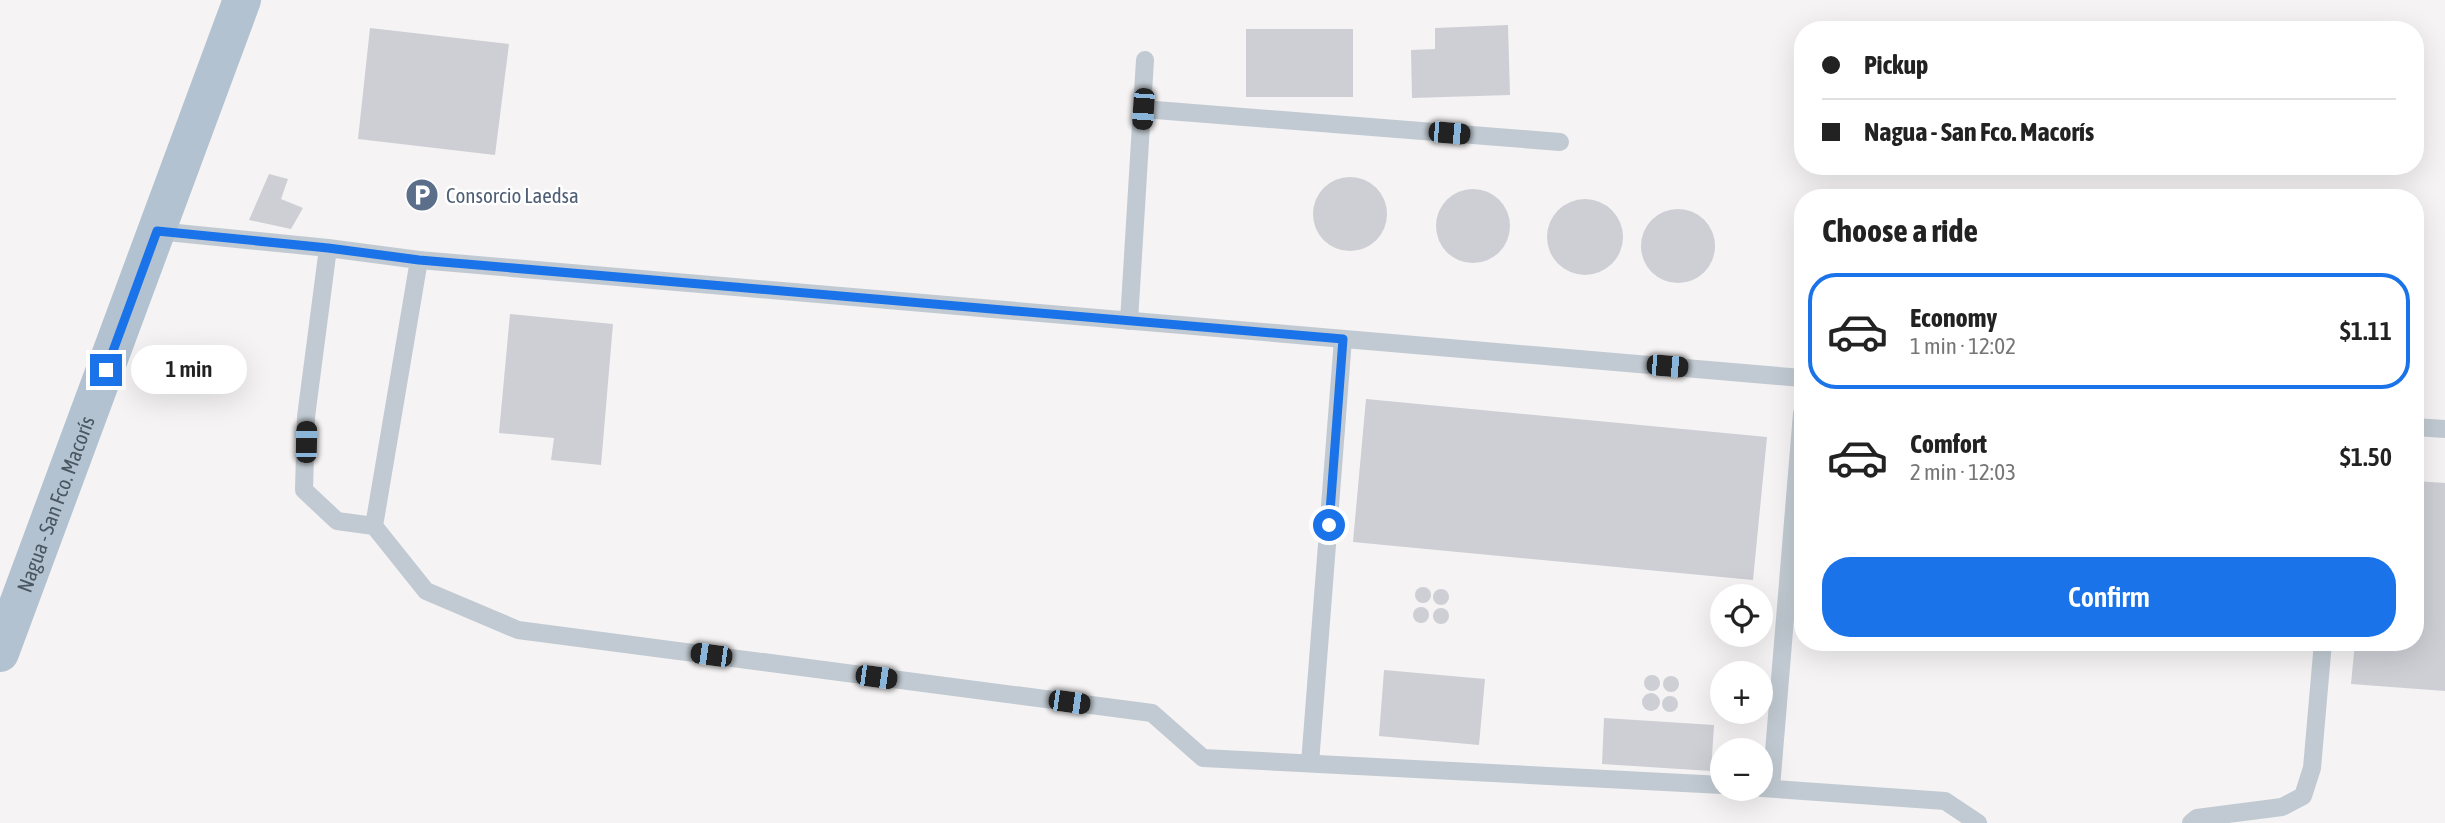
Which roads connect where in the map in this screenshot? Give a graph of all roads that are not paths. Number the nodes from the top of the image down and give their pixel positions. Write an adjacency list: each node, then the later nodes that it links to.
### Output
1 (242, 0): 5 (main road, Nagua - San Fco. Macorís)
2 (1146, 60): 3 (lane)
3 (1143, 109): 4 (lane); 8 (lane)
4 (1560, 142)
5 (157, 231): 6 (lane); 16 (main road, Nagua - San Fco. Macorís)
6 (328, 248): 7 (lane); 14 (lane)
7 (419, 260): 8 (lane); 14 (lane)
8 (1129, 321): 9 (lane)
9 (1343, 339): 10 (lane); 18 (lane)
10 (1794, 376)
11 (2424, 428): 12 (lane)
12 (2445, 429)
13 (1794, 496): 17 (lane)
14 (374, 526): 18 (lane)
15 (2322, 651): 22 (lane)
16 (0, 653)
17 (1771, 738)
18 (1311, 763): 19 (lane)
19 (1710, 784)
20 (1773, 789): 21 (lane)
21 (1978, 823)
22 (2191, 823)

